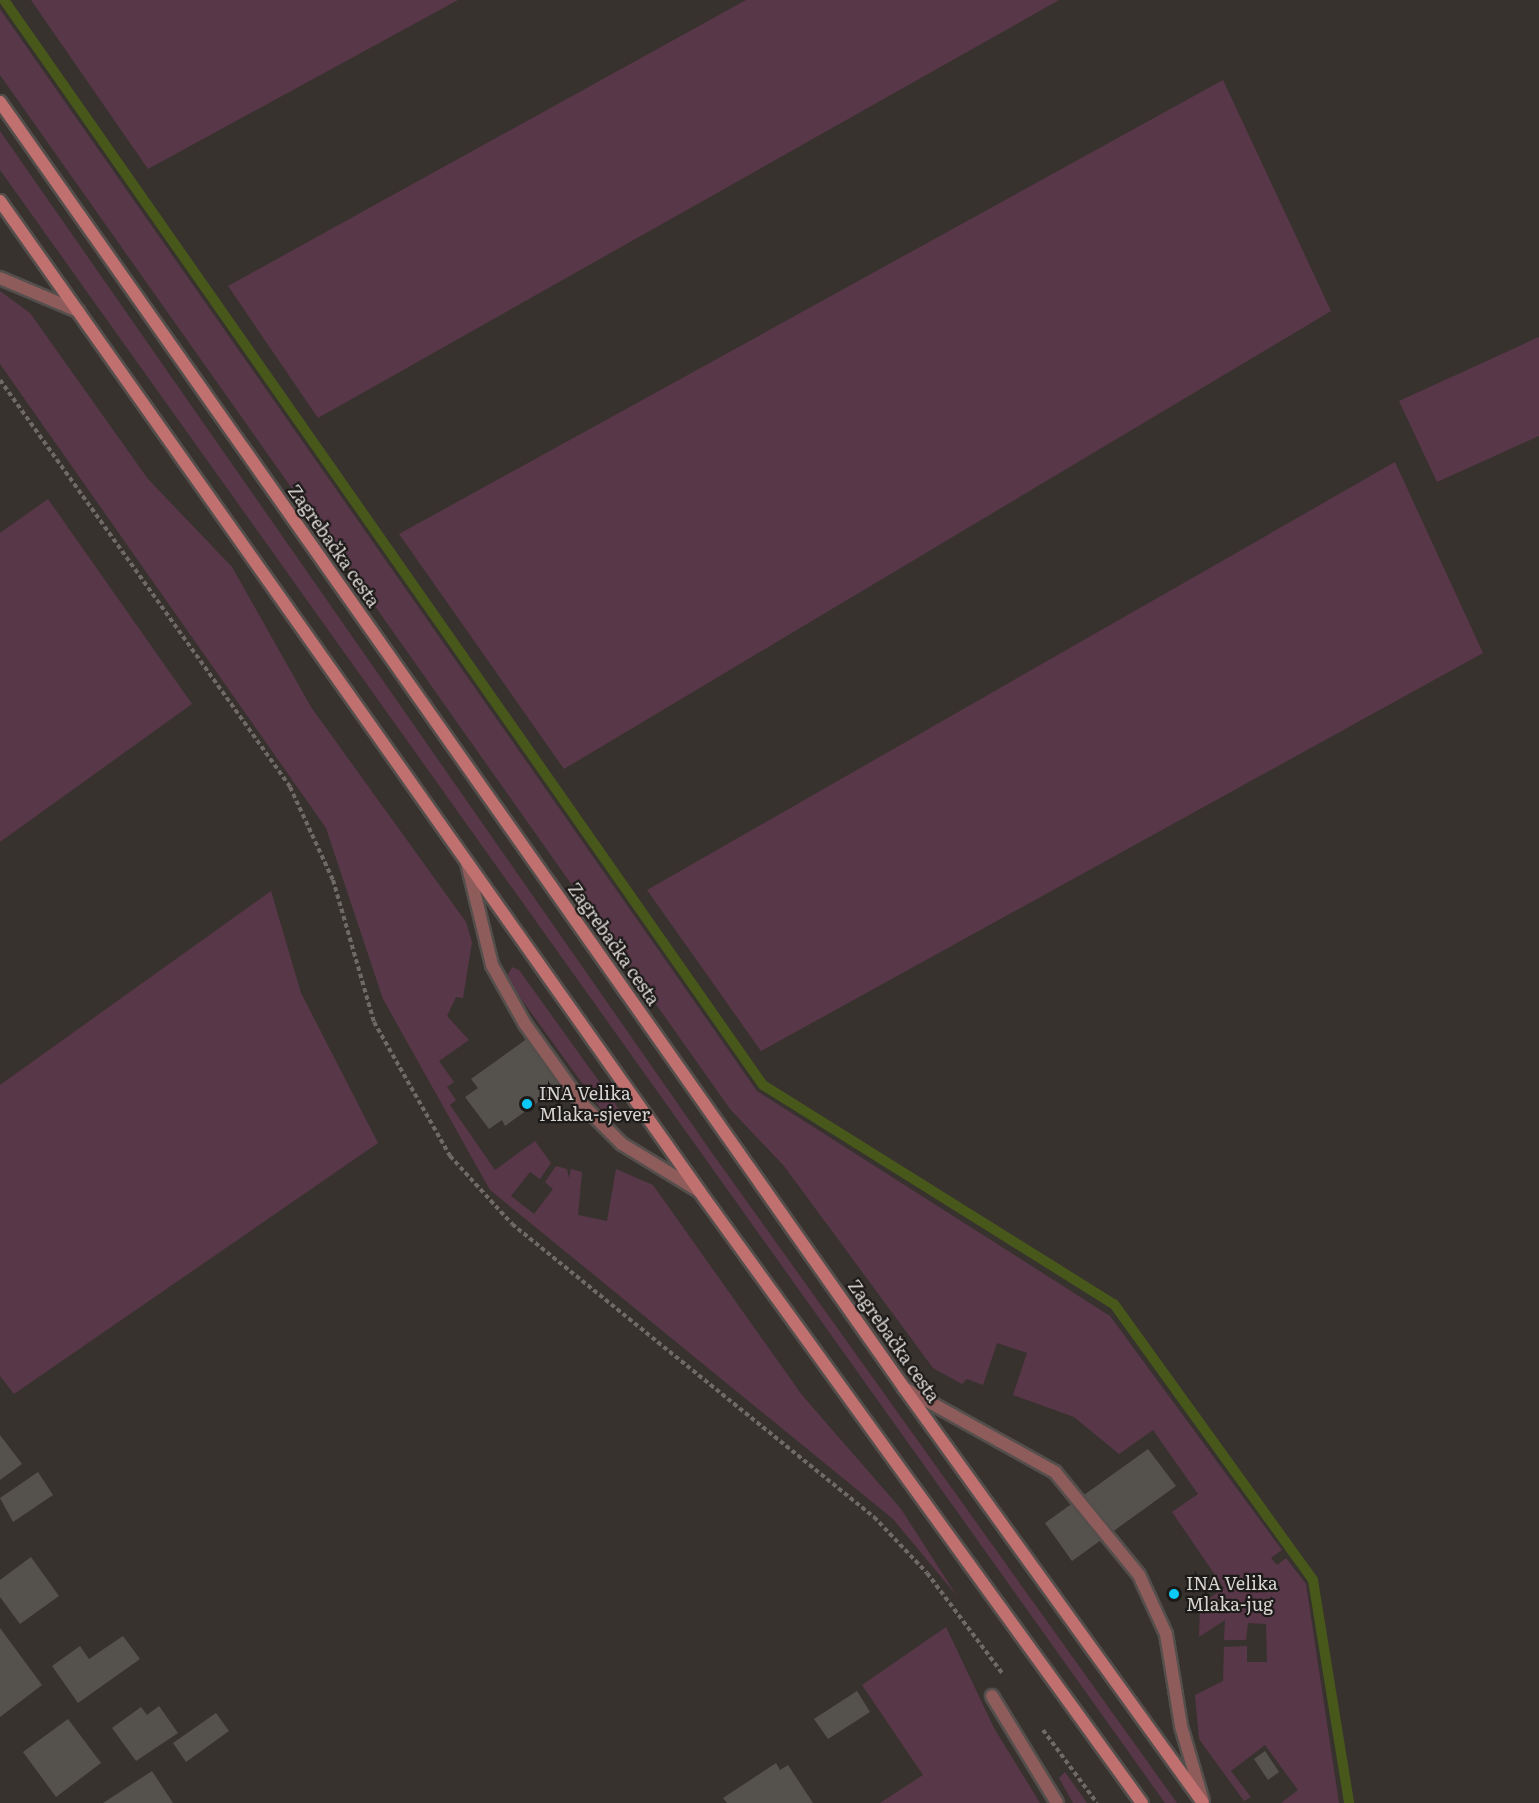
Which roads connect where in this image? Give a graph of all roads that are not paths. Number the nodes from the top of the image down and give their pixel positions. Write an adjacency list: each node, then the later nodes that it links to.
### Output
1 (0, 102): 7 (main road, Zagrebačka cesta)
2 (0, 201): 4 (main road)
3 (0, 278): 4 (lane)
4 (78, 310): 5 (main road)
5 (467, 861): 6 (main road); 6 (lane)
6 (700, 1192): 10 (main road)
7 (904, 1388): 11 (main road, Zagrebačka cesta); 11 (lane)
8 (992, 1696): 9 (lane)
9 (1057, 1803)
10 (1142, 1803)
11 (1203, 1803)

